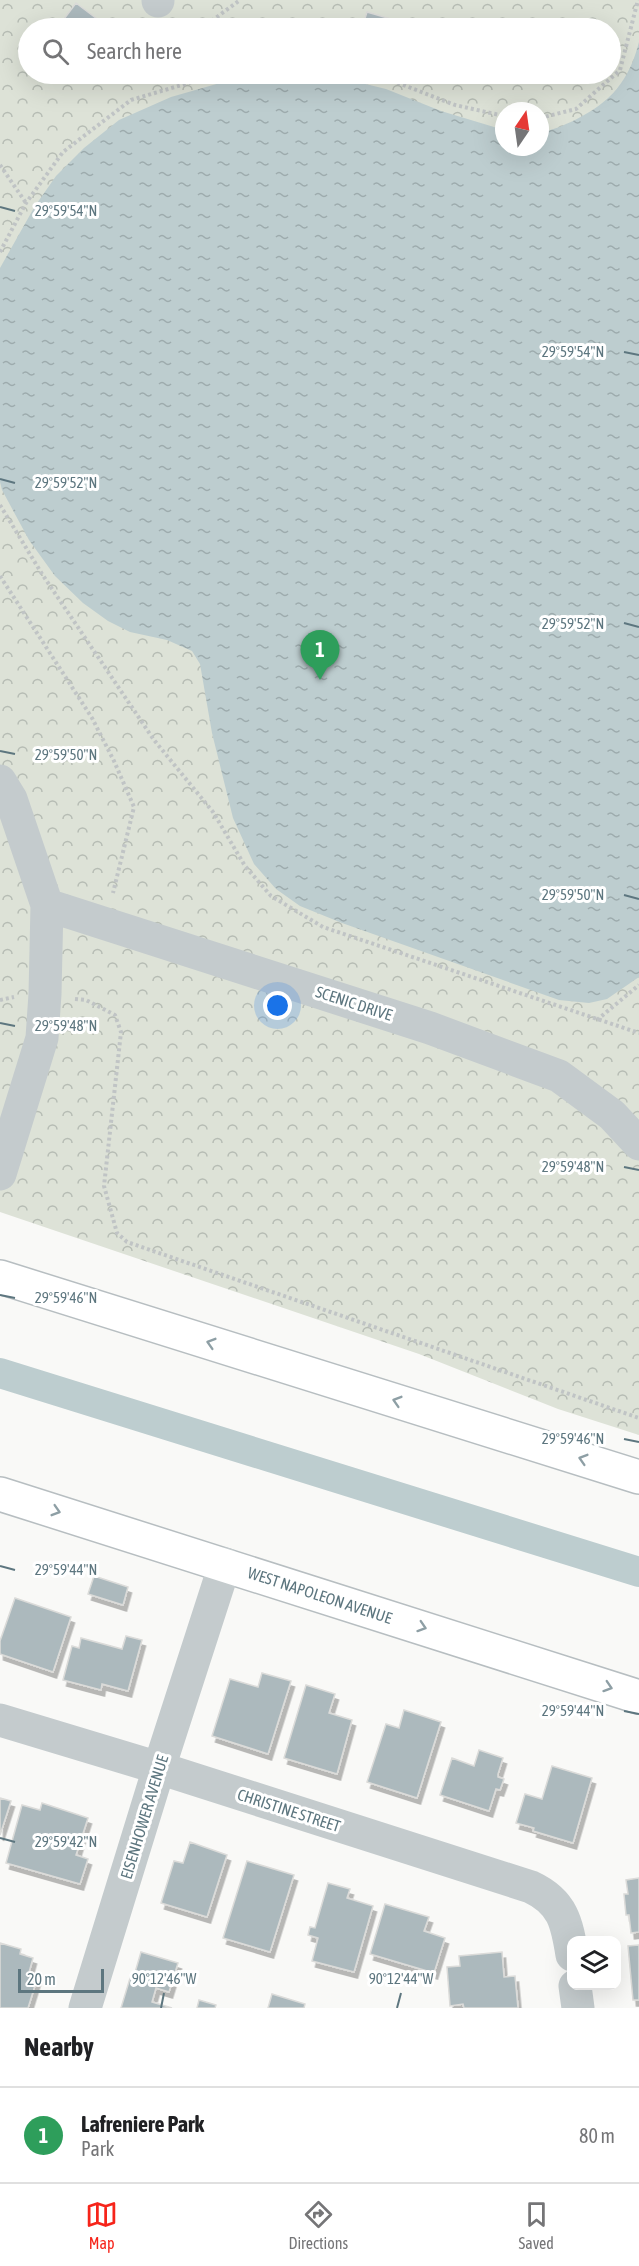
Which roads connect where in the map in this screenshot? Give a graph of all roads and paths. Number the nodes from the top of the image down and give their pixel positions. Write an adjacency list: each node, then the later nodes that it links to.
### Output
1 (240, 0): 3 (path)
2 (638, 0): 4 (path)
3 (216, 18)
4 (621, 66)
5 (185, 84): 11 (path)
6 (401, 84): 8 (path)
7 (604, 84): 9 (path)
8 (495, 114)
9 (549, 116)
10 (0, 165): 11 (path)
11 (26, 203): 12 (path)
12 (0, 252)
13 (0, 505): 21 (path)
14 (0, 576): 17 (path)
15 (2, 787): 16 (street)
16 (46, 905): 17 (street, SCENIC DRIVE); 19 (street)
17 (105, 924): 23 (street, SCENIC DRIVE)
18 (639, 985): 21 (path)
19 (45, 994): 20 (path); 24 (street); 26 (path)
20 (0, 1000)
21 (597, 1020): 22 (path)
22 (639, 1033)
23 (639, 1144)
24 (0, 1174)
25 (0, 1277): 27 (main road, one-way to 25)
26 (639, 1418)
27 (639, 1476)
28 (0, 1494): 29 (main road, WEST NAPOLEON AVENUE, one-way to 29)
29 (225, 1564): 30 (main road, WEST NAPOLEON AVENUE, one-way to 30); 32 (street, EISENHOWER AVENUE)
30 (639, 1696)
31 (0, 1720): 32 (street, CHRISTINE STREET)
32 (159, 1768): 33 (street, CHRISTINE STREET); 35 (street, EISENHOWER AVENUE)
33 (569, 1936)
34 (576, 1990): 36 (street)
35 (85, 2008)
36 (578, 2008)

